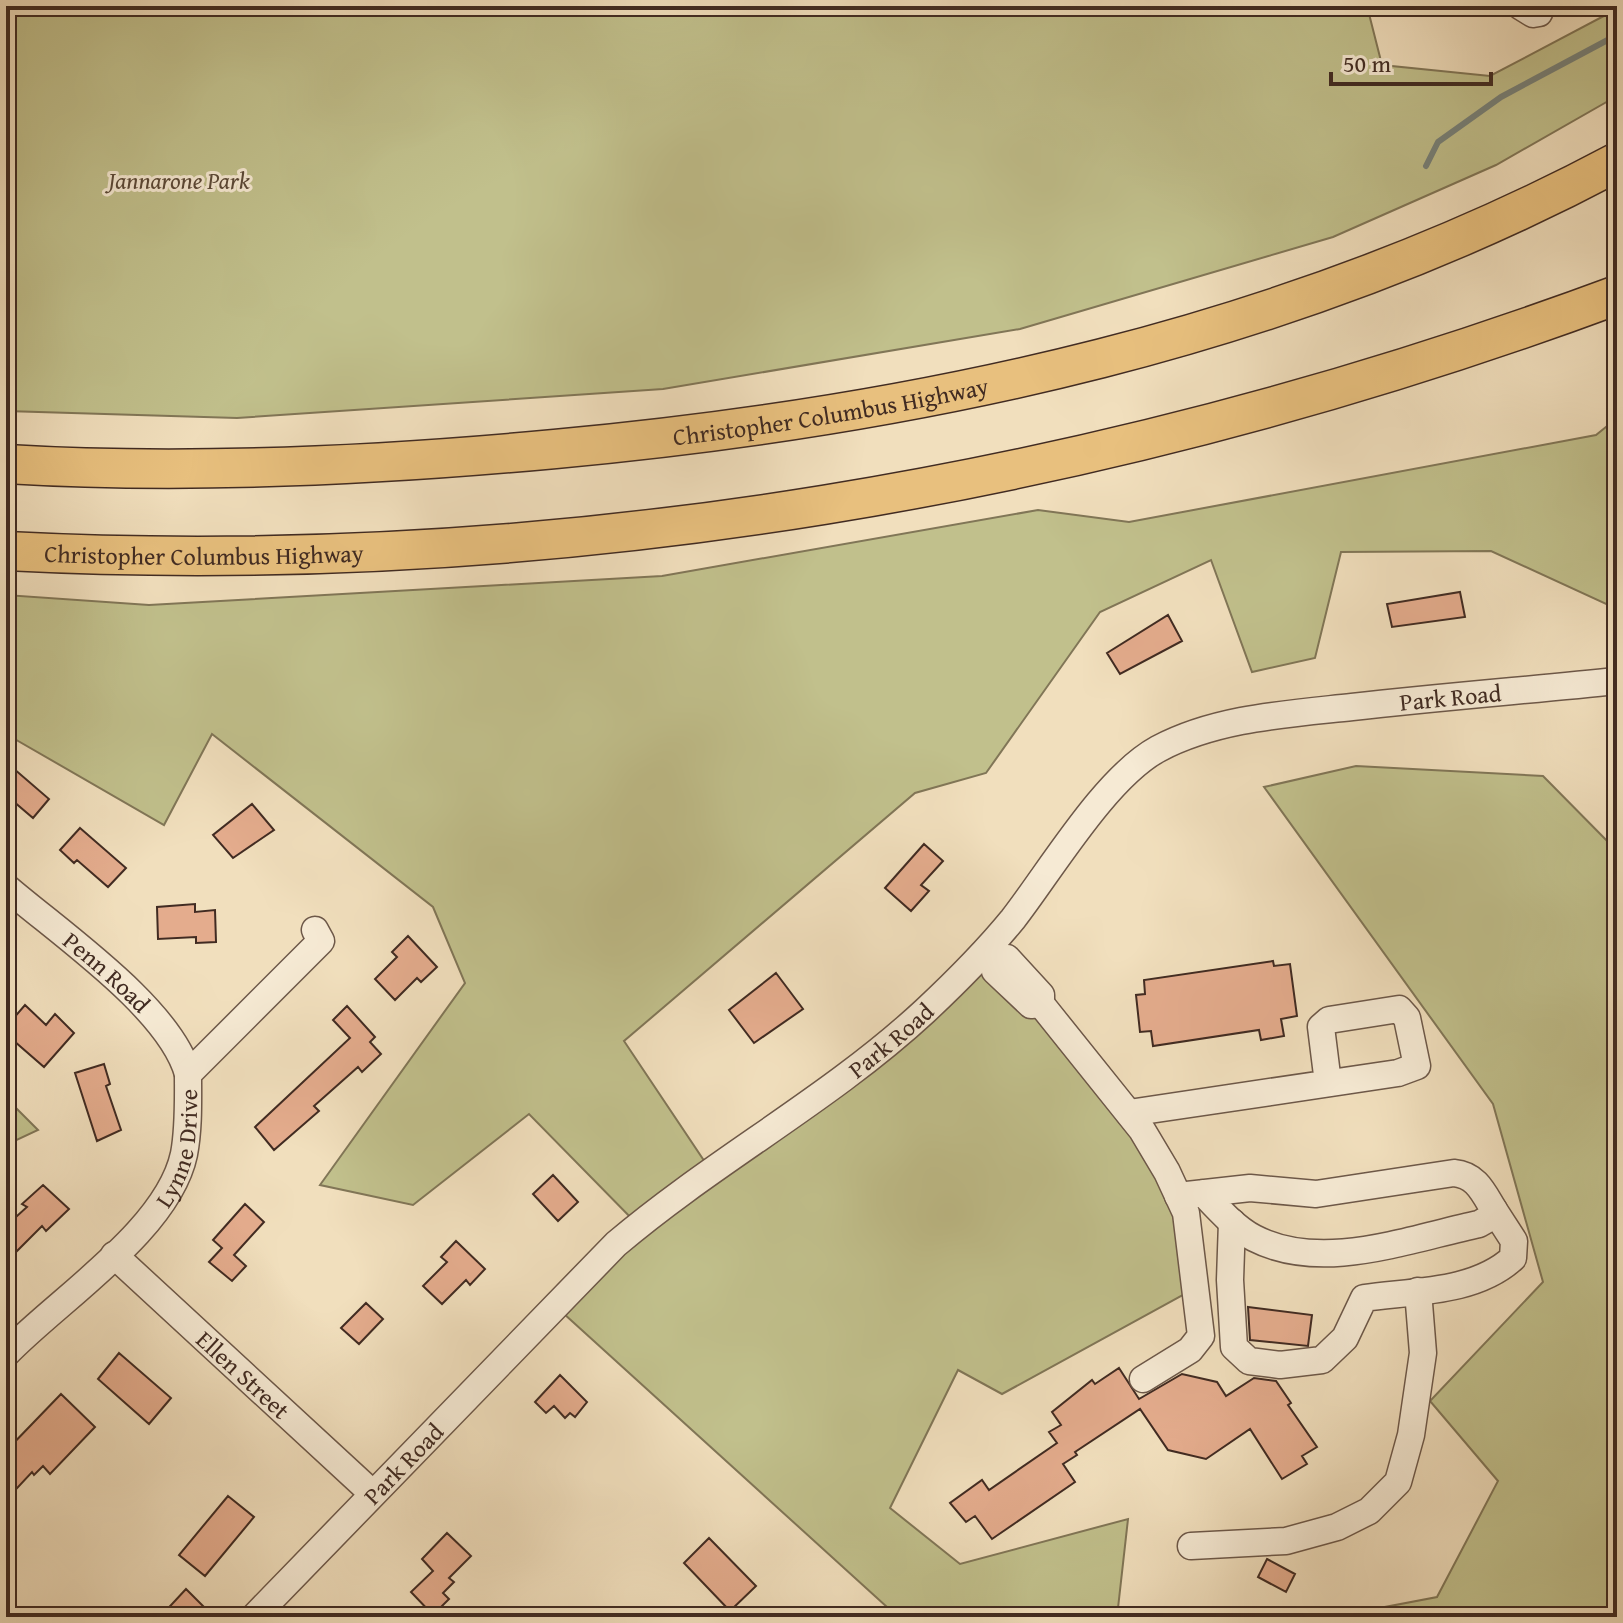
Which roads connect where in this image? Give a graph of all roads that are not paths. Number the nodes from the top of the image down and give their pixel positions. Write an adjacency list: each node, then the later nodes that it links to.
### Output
1 (1617, 162): 3 (highway, Christopher Columbus Highway)
2 (1617, 295): 4 (highway, Christopher Columbus Highway)
3 (6, 464)
4 (6, 551)
5 (1617, 681): 8 (street, Park Road)
6 (6, 887): 9 (street, Penn Road)
7 (315, 930): 9 (street, Lynne Drive)
8 (991, 955): 11 (street); 19 (street, Park Road)
9 (188, 1074): 15 (street, Lynne Drive)
10 (1328, 1083): 11 (street)
11 (1129, 1113): 12 (street)
12 (1190, 1194): 13 (street); 14 (street); 18 (street)
13 (1494, 1210): 14 (street); 16 (street)
14 (1232, 1222): 16 (street)
15 (114, 1255): 17 (street, Lynne Drive); 19 (street, Ellen Street)
16 (1418, 1291): 20 (street)
17 (6, 1354)
18 (1143, 1379)
19 (372, 1493): 21 (street, Park Road)
20 (1191, 1546)
21 (254, 1617)

